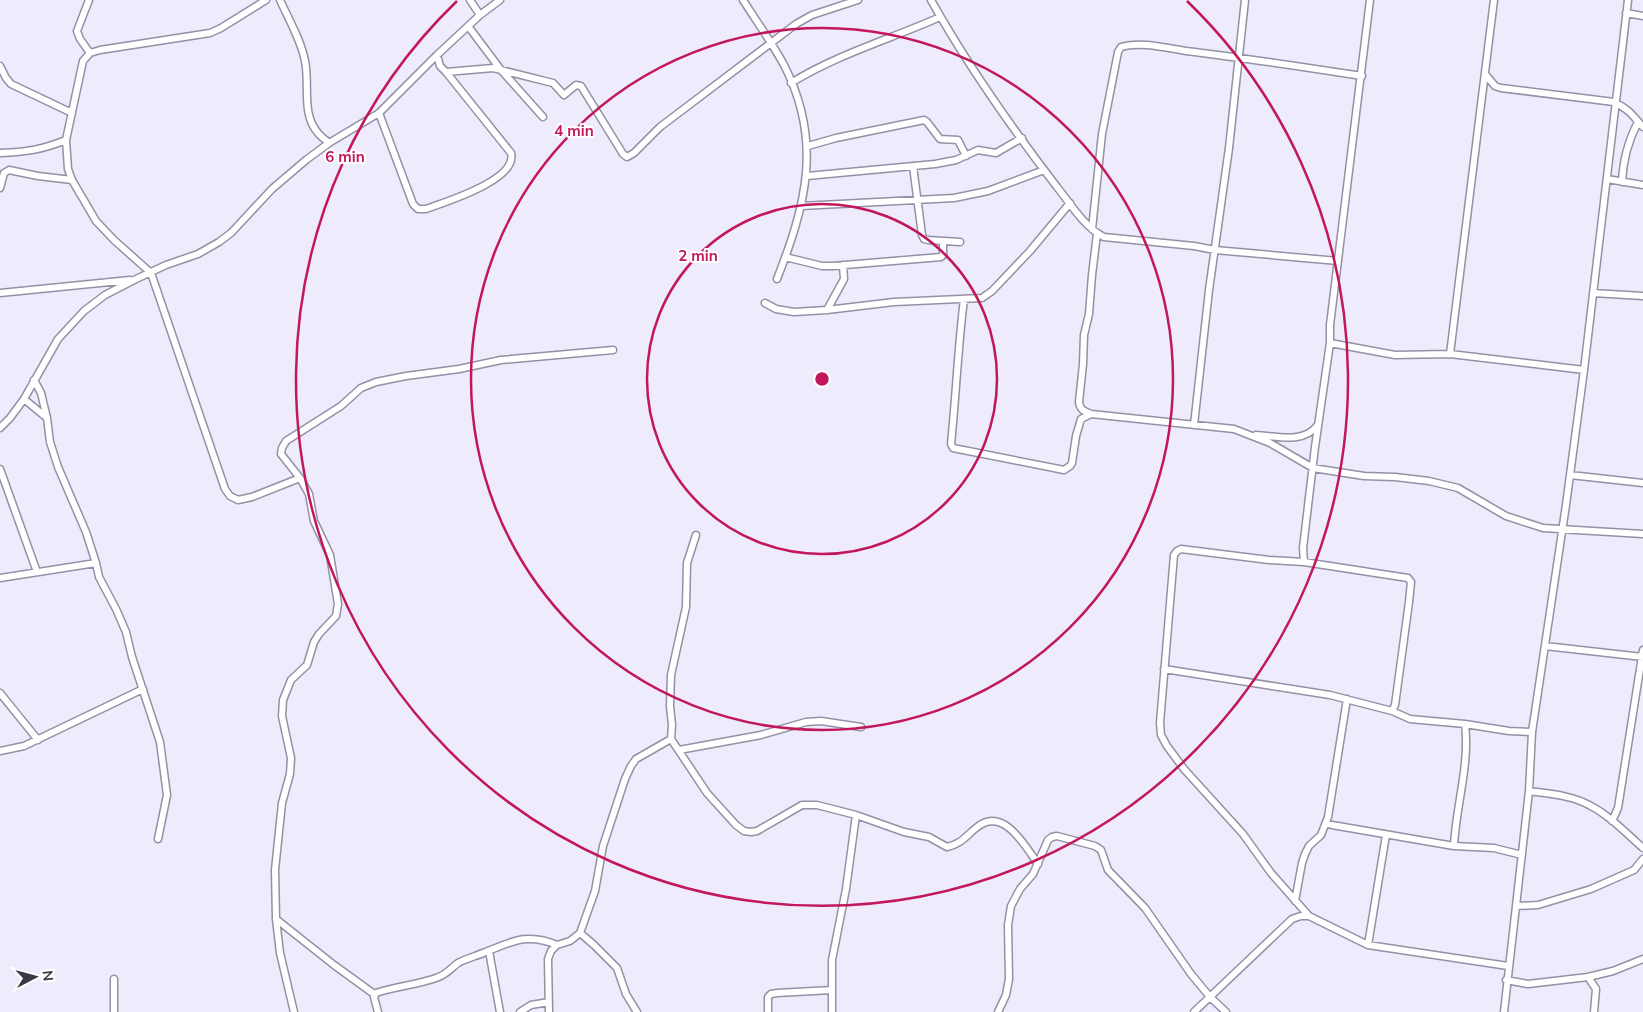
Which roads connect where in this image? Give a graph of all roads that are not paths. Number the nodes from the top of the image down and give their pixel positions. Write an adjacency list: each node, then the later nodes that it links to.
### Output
1 (89, 0): 19 (street)
2 (266, 0): 19 (street)
3 (280, 0): 35 (street)
4 (470, 0): 14 (street)
5 (500, 0): 14 (street)
6 (743, 0): 18 (street)
7 (858, 0): 18 (street)
8 (931, 0): 16 (street)
9 (1245, 0): 21 (street)
10 (1370, 0): 26 (street)
11 (1494, 0): 25 (street)
12 (1628, 0): 13 (street)
13 (1626, 13): 15 (street); 28 (street)
14 (480, 15): 17 (street)
15 (1643, 16)
16 (940, 17): 27 (street); 33 (street)
17 (468, 26): 20 (street); 23 (street)
18 (771, 43): 23 (street); 27 (street)
19 (90, 53): 29 (street)
20 (437, 55): 24 (street); 30 (street)
21 (1238, 57): 26 (street); 50 (street); 53 (street)
22 (0, 66): 29 (street)
23 (500, 70): 24 (street); 31 (street)
24 (446, 72): 30 (street)
25 (1485, 74): 28 (street); 68 (street)
26 (1362, 76): 55 (street)
27 (791, 83): 36 (street)
28 (1614, 102): 32 (street); 42 (street)
29 (72, 113): 34 (street)
30 (379, 113): 35 (street)
31 (543, 117)
32 (1641, 125): 44 (street)
33 (1022, 138): 38 (street); 40 (street)
34 (66, 140): 37 (street); 43 (street)
35 (329, 144): 57 (street)
36 (808, 146): 38 (street); 41 (street)
37 (0, 153)
38 (966, 156): 39 (street)
39 (913, 166): 41 (street); 47 (street)
40 (1044, 170): 47 (street); 48 (street)
41 (807, 176): 49 (street)
42 (1607, 179): 44 (street); 61 (street)
43 (72, 180): 46 (street); 57 (street)
44 (1622, 182): 45 (street)
45 (1643, 185)
46 (0, 188)
47 (917, 201): 49 (street); 51 (street)
48 (1070, 203): 50 (street); 63 (street)
49 (801, 206): 54 (street)
50 (1095, 231): 53 (street); 72 (street)
51 (943, 242): 52 (street); 56 (street)
52 (960, 242)
53 (1215, 250): 55 (street); 74 (street)
54 (785, 257): 56 (street); 58 (street)
55 (1338, 261): 66 (street)
56 (844, 265): 65 (street)
57 (151, 273): 59 (street); 81 (street)
58 (777, 279)
59 (134, 280): 60 (street); 70 (street)
60 (0, 292)
61 (1593, 293): 62 (street); 69 (street)
62 (1643, 296)
63 (964, 299): 65 (street); 72 (street)
64 (765, 303): 65 (street)
65 (827, 310)
66 (1330, 344): 68 (street); 75 (street)
67 (613, 350): 81 (street)
68 (1450, 354): 69 (street)
69 (1584, 370): 80 (street)
70 (34, 380): 71 (street); 73 (street)
71 (24, 399): 73 (street); 76 (street)
72 (1091, 414): 74 (street)
73 (47, 418): 87 (street)
74 (1194, 425): 77 (street)
75 (1318, 426): 77 (street); 78 (street)
76 (0, 428)
77 (1248, 434): 78 (street)
78 (1313, 468): 83 (street); 86 (street)
79 (0, 469): 88 (street)
80 (1570, 475): 82 (street); 83 (street)
81 (300, 478): 118 (street)
82 (1643, 483)
83 (1562, 529): 84 (street); 90 (street)
84 (1643, 534)
85 (696, 535): 100 (street)
86 (1304, 562): 92 (street); 96 (street)
87 (96, 563): 88 (street); 93 (street)
88 (37, 572): 89 (street)
89 (0, 578)
90 (1545, 646): 91 (street); 99 (street)
91 (1643, 654): 106 (street)
92 (1164, 669): 95 (street); 115 (street)
93 (143, 689): 101 (street); 109 (street)
94 (0, 693): 101 (street)
95 (1347, 699): 96 (street); 107 (street)
96 (1392, 711): 97 (street)
97 (1465, 724): 99 (street); 110 (street)
98 (861, 727): 102 (street)
99 (1532, 732): 104 (street)
100 (671, 738): 102 (street); 119 (street)
101 (38, 740): 103 (street)
102 (679, 750): 105 (street)
103 (0, 751)
104 (1529, 791): 106 (street); 112 (street)
105 (856, 815): 114 (street); 128 (street)
106 (1612, 821): 111 (street)
107 (1326, 823): 108 (street); 115 (street)
108 (1386, 834): 110 (street); 121 (street)
109 (158, 839)
110 (1454, 846): 112 (street)
111 (1643, 848)
112 (1522, 854): 116 (street)
113 (1643, 859): 116 (street)
114 (1038, 864): 130 (street); 141 (street)
115 (1295, 901): 117 (street)
116 (1516, 906): 124 (street)
117 (1309, 916): 121 (street); 130 (street)
118 (276, 919): 129 (street); 133 (street)
119 (580, 933): 120 (street); 138 (street)
120 (558, 945): 122 (street); 131 (street)
121 (1368, 945): 124 (street)
122 (489, 951): 129 (street); 135 (street)
123 (1643, 959): 125 (street)
124 (1508, 966): 127 (street)
125 (1588, 977): 127 (street); 145 (street)
126 (114, 979): 132 (street)
127 (1506, 980): 144 (street)
128 (832, 990): 139 (street); 140 (street)
129 (374, 994): 134 (street)
130 (1210, 997): 142 (street); 143 (street)
131 (549, 1002): 136 (street); 137 (street)
132 (114, 1012)
133 (294, 1012)
134 (378, 1012)
135 (500, 1012)
136 (520, 1012)
137 (549, 1012)
138 (638, 1012)
139 (768, 1012)
140 (832, 1012)
141 (998, 1012)
142 (1194, 1012)
143 (1226, 1012)
144 (1504, 1012)
145 (1594, 1012)

